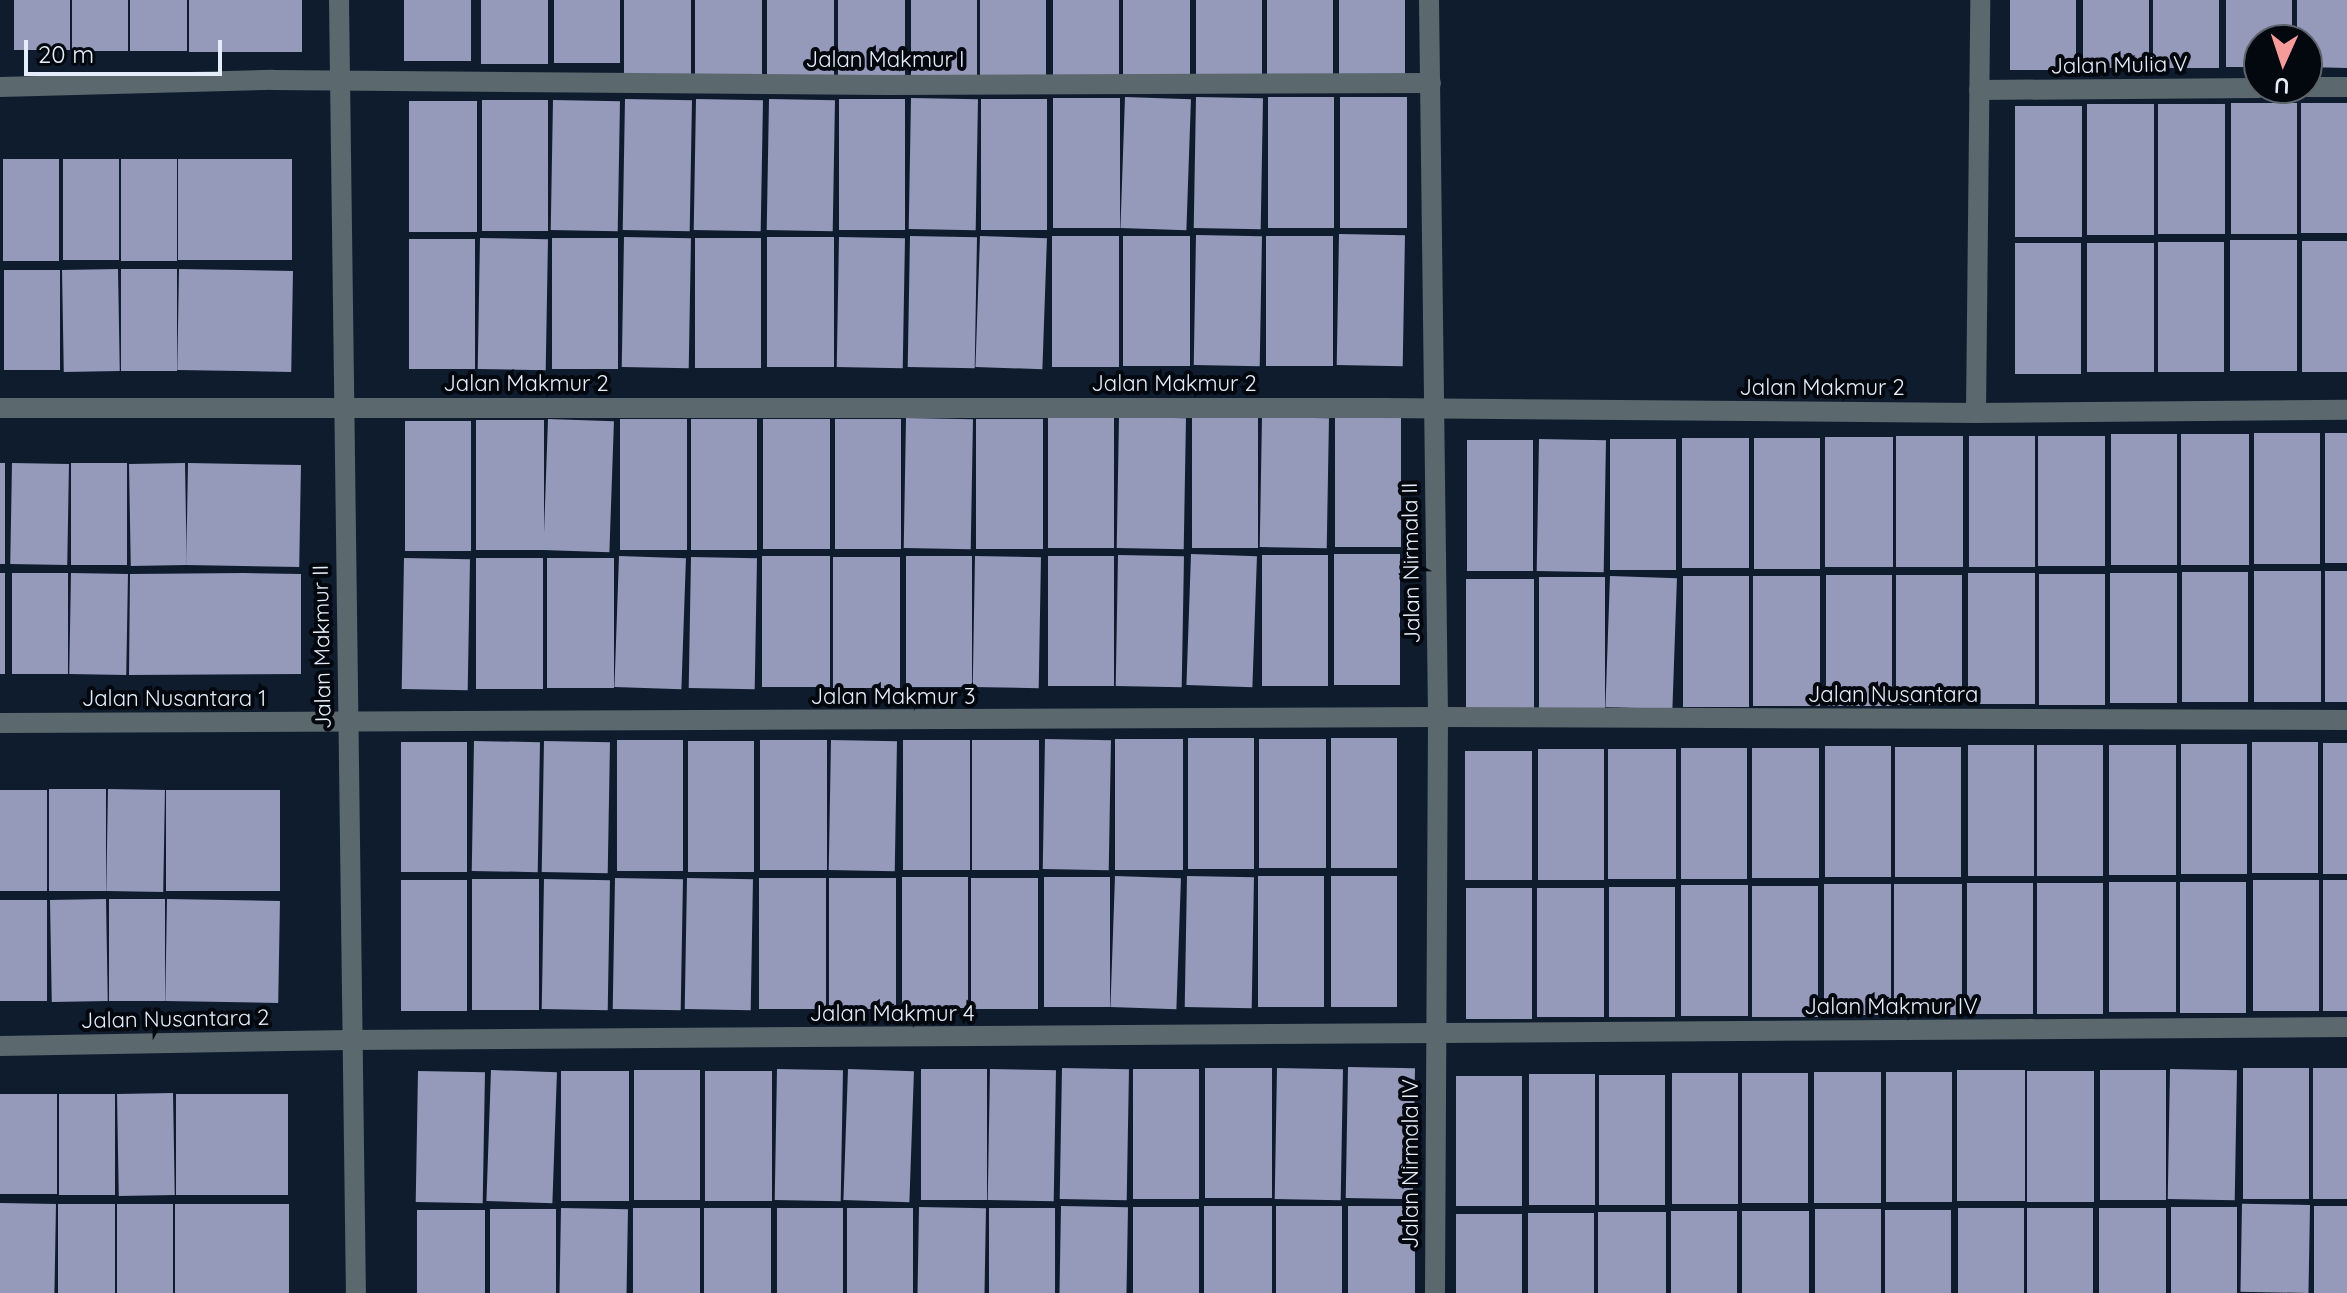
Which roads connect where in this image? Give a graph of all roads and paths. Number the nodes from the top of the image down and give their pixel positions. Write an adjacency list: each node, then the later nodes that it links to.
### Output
1 (339, 0): 4 (street, Jalan Makmur II)
2 (1429, 0): 5 (street, Jalan Nirmala II)
3 (1980, 0): 10 (street)
4 (340, 80): 5 (street, Jalan Makmur I); 6 (street, Jalan Makmur I); 12 (street, Jalan Makmur II)
5 (1431, 83): 13 (street, Jalan Nirmala II)
6 (0, 87)
7 (2323, 87): 8 (street)
8 (2347, 87)
9 (2243, 88): 10 (street, Jalan Mulia V)
10 (1979, 90): 15 (street)
11 (0, 408): 12 (street, Jalan Makmur 2)
12 (344, 408): 13 (street, Jalan Makmur 2); 19 (street, Jalan Makmur II)
13 (1432, 409): 15 (street, Jalan Makmur 2); 16 (street, Jalan Nirmala II)
14 (2347, 410): 15 (street, Jalan Makmur 2)
15 (1976, 413)
16 (1438, 717): 17 (street, Jalan Nusantara); 19 (street, Jalan Makmur 3); 21 (street, Jalan Nirmala II)
17 (2347, 720)
18 (0, 723): 19 (street, Jalan Nusantara 1)
19 (347, 723): 22 (street, Jalan Makmur II)
20 (2347, 1027): 21 (street, Jalan Makmur IV)
21 (1435, 1035): 22 (street, Jalan Makmur 4); 25 (street, Jalan Nirmala IV)
22 (350, 1040): 23 (street, Jalan Nusantara 2); 24 (street, Jalan Makmur II)
23 (0, 1046)
24 (356, 1293)
25 (1435, 1293)

